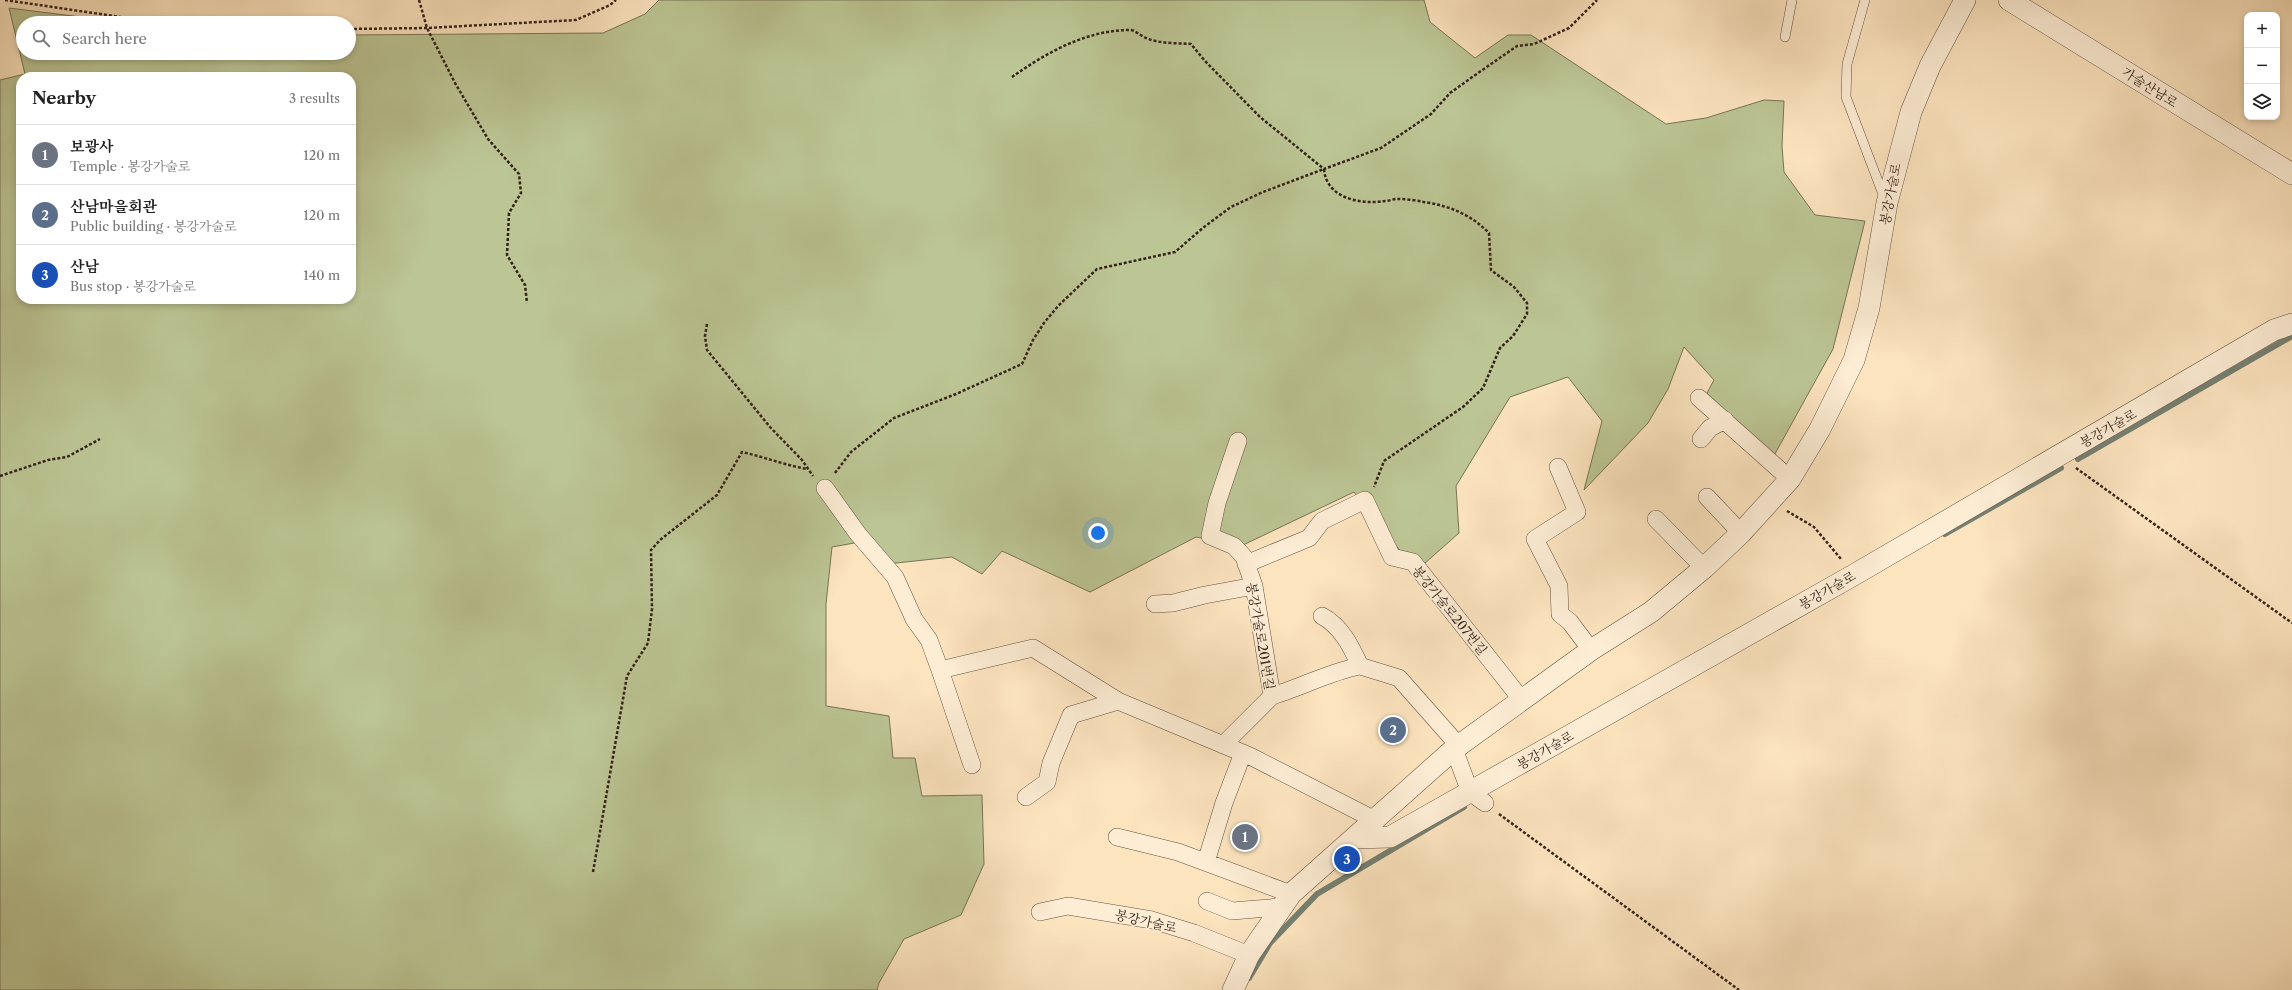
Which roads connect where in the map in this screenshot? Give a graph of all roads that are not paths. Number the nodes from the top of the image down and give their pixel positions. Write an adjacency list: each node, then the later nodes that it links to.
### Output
1 (1792, 0): 5 (lane)
2 (1865, 0): 7 (lane)
3 (1965, 0): 7 (street, 봉강가술로)
4 (2009, 0): 6 (street, 가술산남로)
5 (1785, 37)
6 (2292, 174)
7 (1887, 203): 14 (street, 봉강가술로)
8 (2292, 324): 35 (street, 봉강가술로)
9 (1699, 398): 10 (street)
10 (1725, 420): 11 (street); 14 (street)
11 (1701, 439)
12 (1238, 441): 19 (street)
13 (1558, 467): 24 (street)
14 (1790, 478): 18 (street, 봉강가술로)
15 (826, 488): 26 (street)
16 (1707, 497): 18 (street)
17 (1656, 519): 20 (street)
18 (1742, 533): 20 (street, 봉강가술로)
19 (1245, 561): 21 (street, 봉강가술로201번길); 28 (street, 봉강가술로207번길)
20 (1704, 568): 24 (street, 봉강가술로)
21 (1254, 586): 22 (street); 27 (street, 봉강가술로201번길)
22 (1154, 604)
23 (1322, 616): 25 (street)
24 (1590, 650): 28 (street, 봉강가술로)
25 (1360, 666): 27 (street); 31 (street)
26 (940, 670): 29 (street); 33 (street)
27 (1272, 696): 30 (street, 봉강가술로201번길)
28 (1521, 699): 31 (street, 봉강가술로)
29 (1118, 701): 30 (street); 34 (street)
30 (1223, 745): 32 (street)
31 (1456, 747): 35 (street); 36 (street, 봉강가술로)
32 (1243, 753): 36 (street); 39 (street)
33 (972, 765)
34 (1026, 797)
35 (1476, 797): 38 (street, 봉강가술로)
36 (1375, 820): 38 (street, 봉강가술로)
37 (1117, 837): 39 (street)
38 (1356, 838): 41 (street, 봉강가술로)
39 (1206, 862): 41 (street)
40 (1207, 901): 41 (street)
41 (1286, 901): 43 (street, 봉강가술로)
42 (1040, 912): 43 (street, 봉강가술로)
43 (1249, 955): 44 (street, 봉강가술로)
44 (1233, 990)

